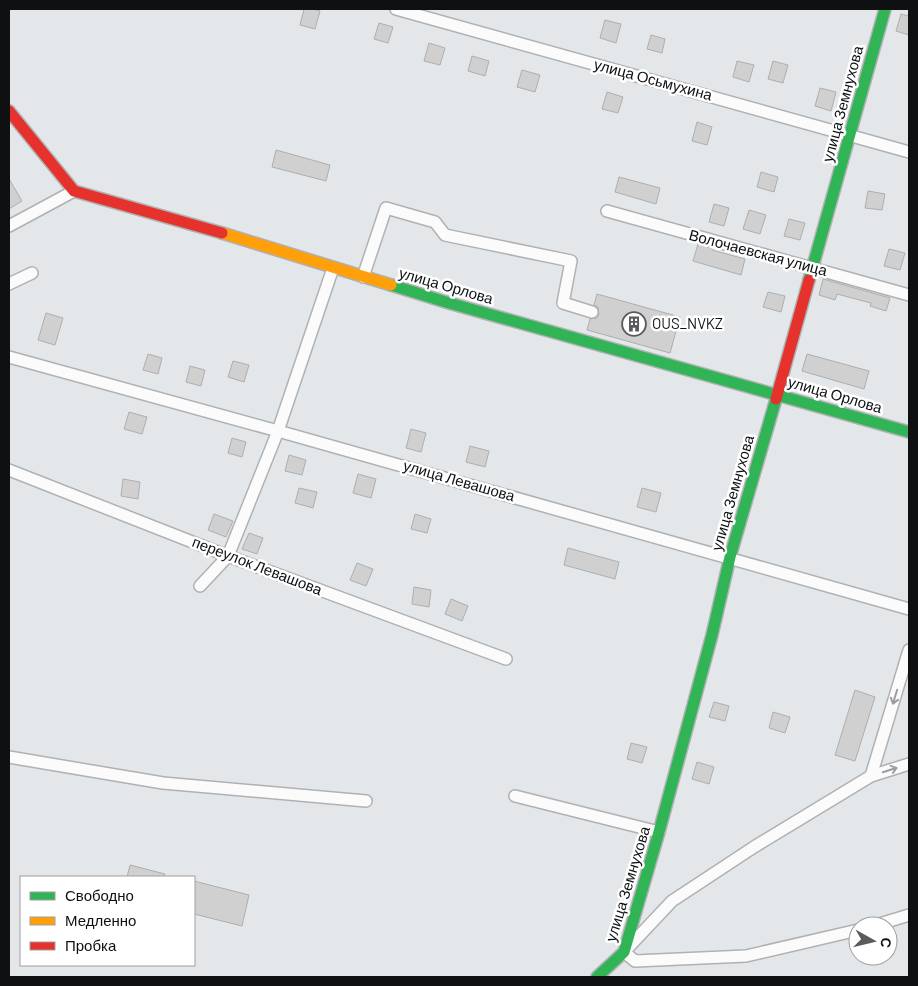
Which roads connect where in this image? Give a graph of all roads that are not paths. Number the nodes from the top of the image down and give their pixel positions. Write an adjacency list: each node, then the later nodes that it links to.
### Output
1 (396, 9): 4 (street, улица Осьмухина)
2 (885, 9): 4 (street, улица Земнухова)
3 (9, 111): 6 (street)
4 (850, 135): 5 (street, улица Осьмухина); 10 (street, улица Земнухова)
5 (909, 152)
6 (74, 191): 8 (street); 9 (street, улица Орлова)
7 (607, 211): 10 (street, Волочаевская улица)
8 (9, 226)
9 (334, 268): 12 (street, улица Орлова); 18 (street)
10 (813, 268): 14 (street, Волочаевская улица); 17 (street, улица Земнухова)
11 (32, 273): 13 (street)
12 (363, 277): 15 (street); 17 (street, улица Орлова)
13 (9, 284)
14 (909, 295)
15 (592, 312)
16 (9, 356): 18 (street, улица Левашова)
17 (777, 394): 19 (street, улица Орлова); 22 (street, улица Земнухова)
18 (278, 431): 21 (street); 22 (street, улица Левашова)
19 (909, 432)
20 (9, 470): 21 (street, переулок Левашова)
21 (228, 556): 23 (street); 26 (street, переулок Левашова)
22 (730, 557): 24 (street, улица Левашова); 32 (street, улица Земнухова)
23 (200, 586)
24 (909, 609)
25 (909, 650): 29 (street, one-way to 29)
26 (506, 659)
27 (9, 756): 31 (street)
28 (909, 764): 29 (street, one-way to 28)
29 (871, 776): 34 (street)
30 (515, 796): 32 (street)
31 (366, 801)
32 (659, 832): 34 (street, улица Земнухова)
33 (848, 932): 34 (street)
34 (624, 952): 35 (street, улица Земнухова)
35 (597, 977)

